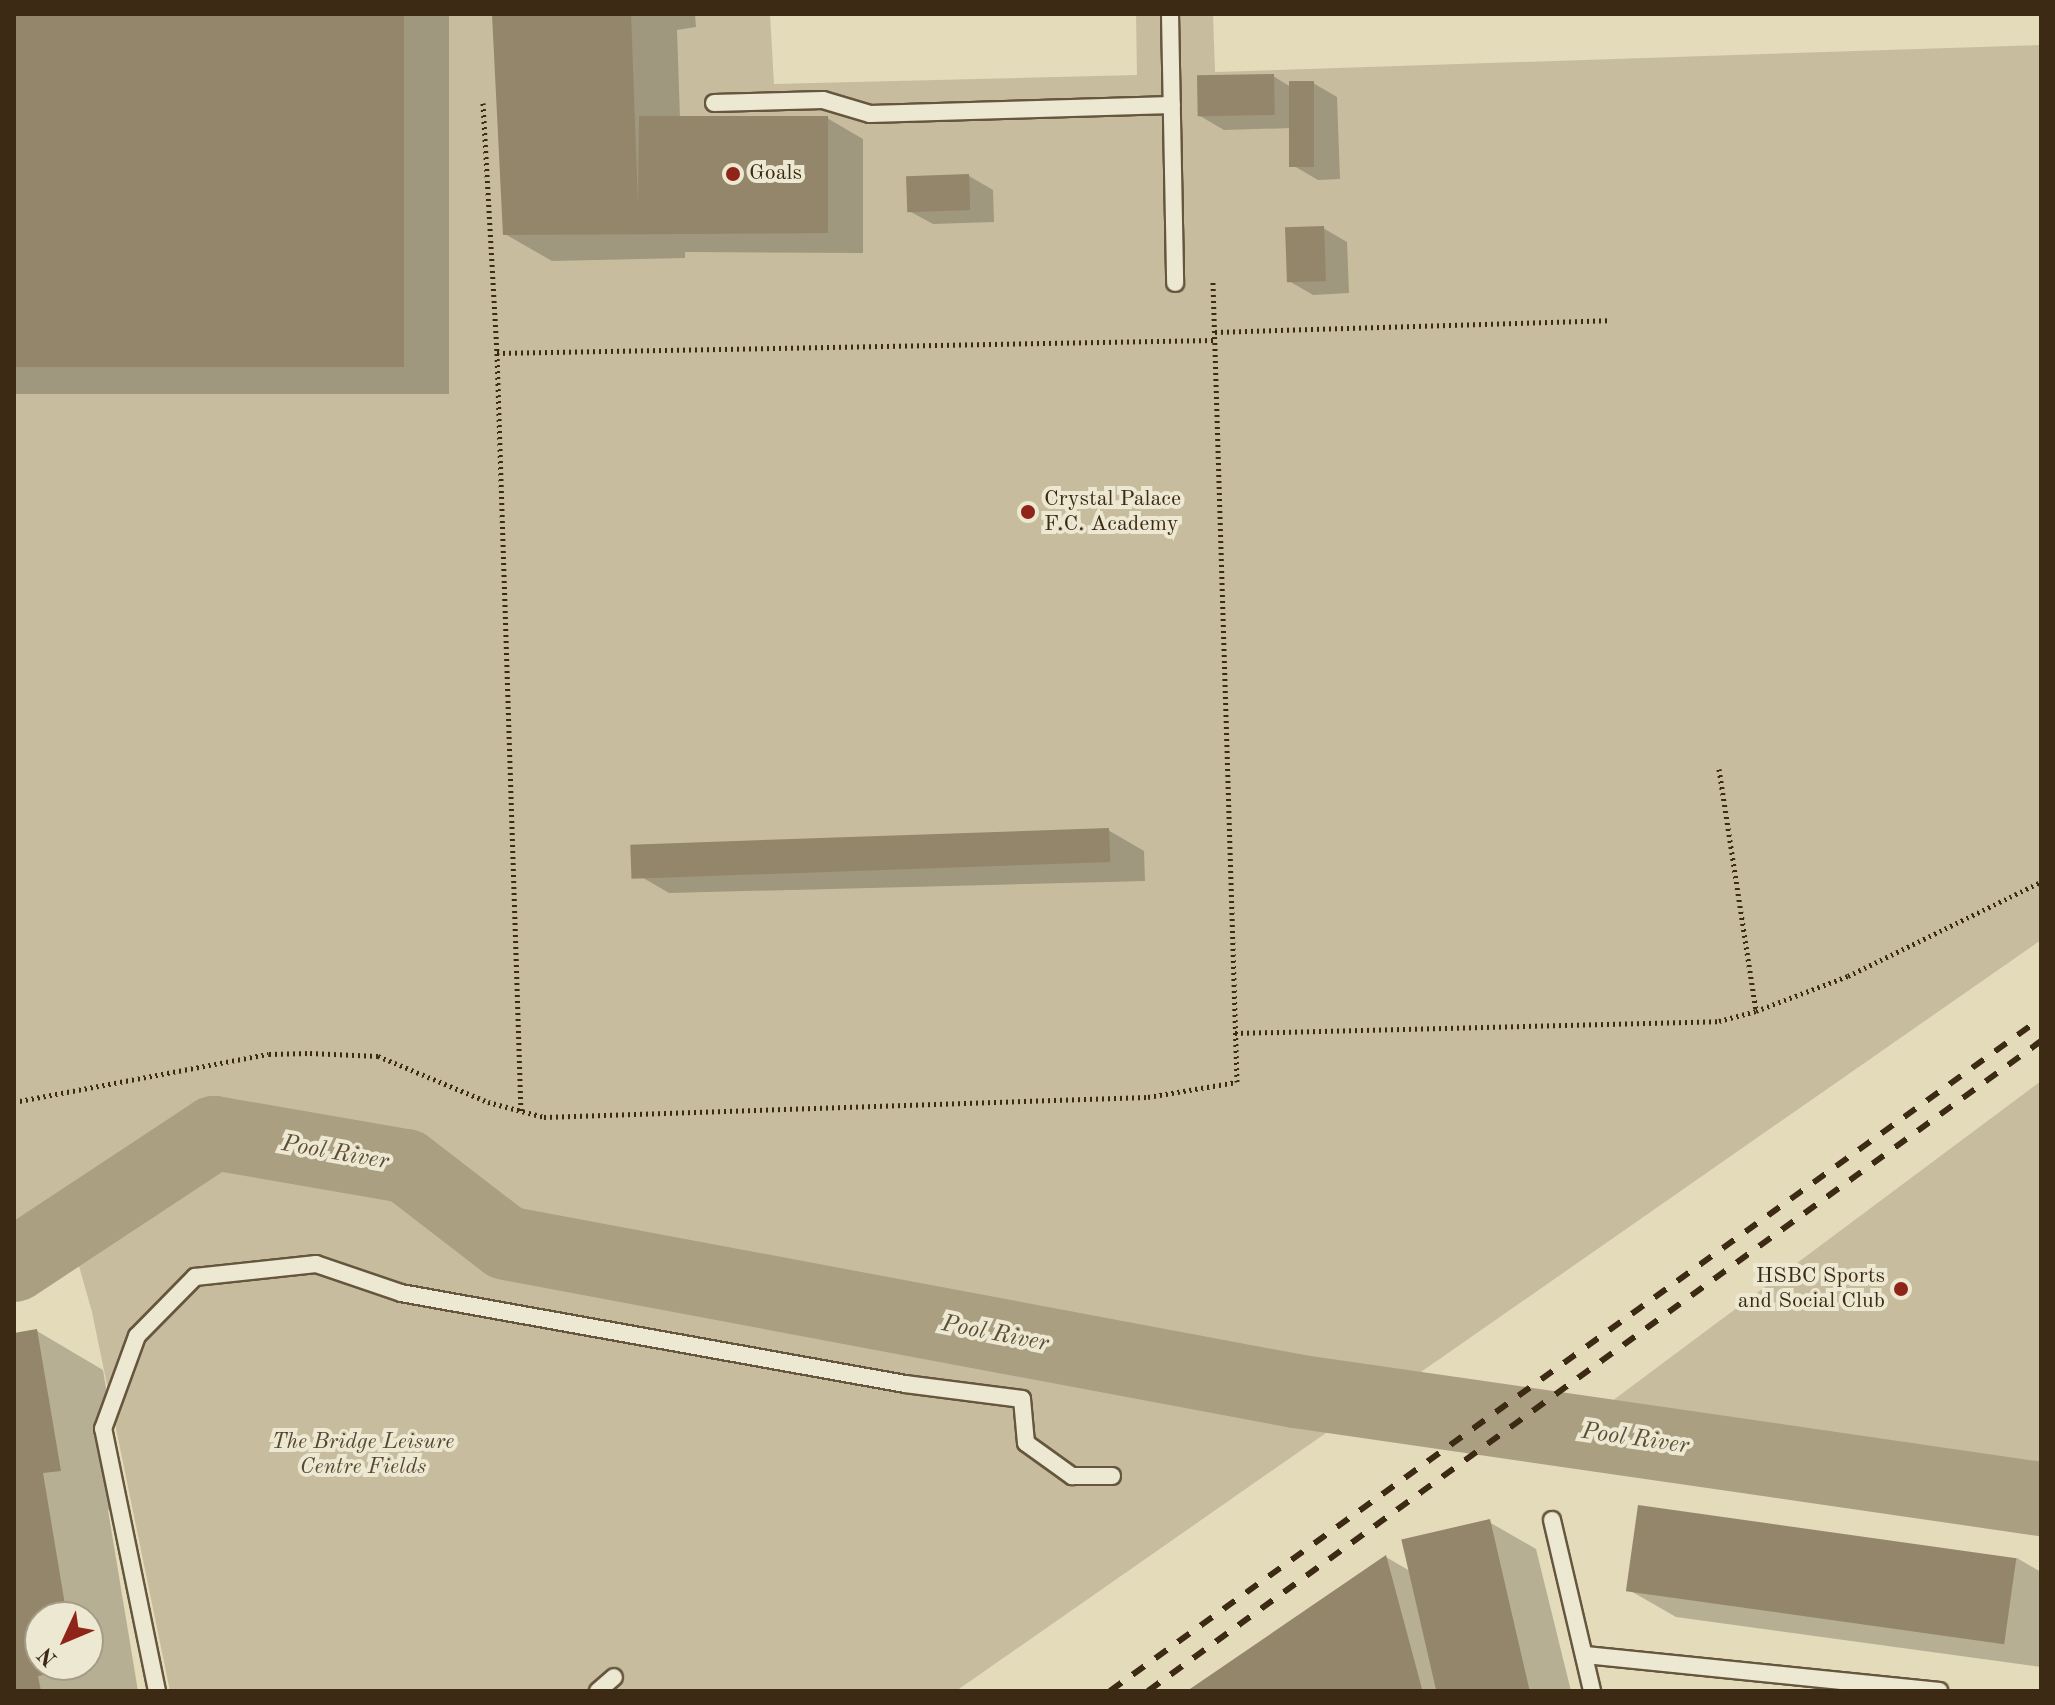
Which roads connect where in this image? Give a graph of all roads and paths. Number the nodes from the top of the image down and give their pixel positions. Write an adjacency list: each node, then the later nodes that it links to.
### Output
1 (1170, 14): 4 (lane)
2 (483, 103): 10 (path)
3 (714, 103): 4 (lane)
4 (1172, 105): 6 (lane)
5 (1213, 282): 8 (path)
6 (1175, 283)
7 (1609, 320): 8 (path)
8 (1215, 332): 9 (path)
9 (1215, 340): 10 (path); 14 (path)
10 (497, 353): 16 (path)
11 (1719, 769): 13 (path)
12 (2041, 882): 13 (path)
13 (1756, 1011): 14 (path)
14 (1235, 1033): 16 (path)
15 (14, 1102): 16 (path)
16 (521, 1112)
17 (1112, 1476): 21 (lane)
18 (1552, 1520): 19 (lane)
19 (1586, 1655): 23 (lane); 24 (lane)
20 (614, 1677): 22 (lane)
21 (157, 1691)
22 (598, 1691)
23 (1592, 1691)
24 (1939, 1691)

